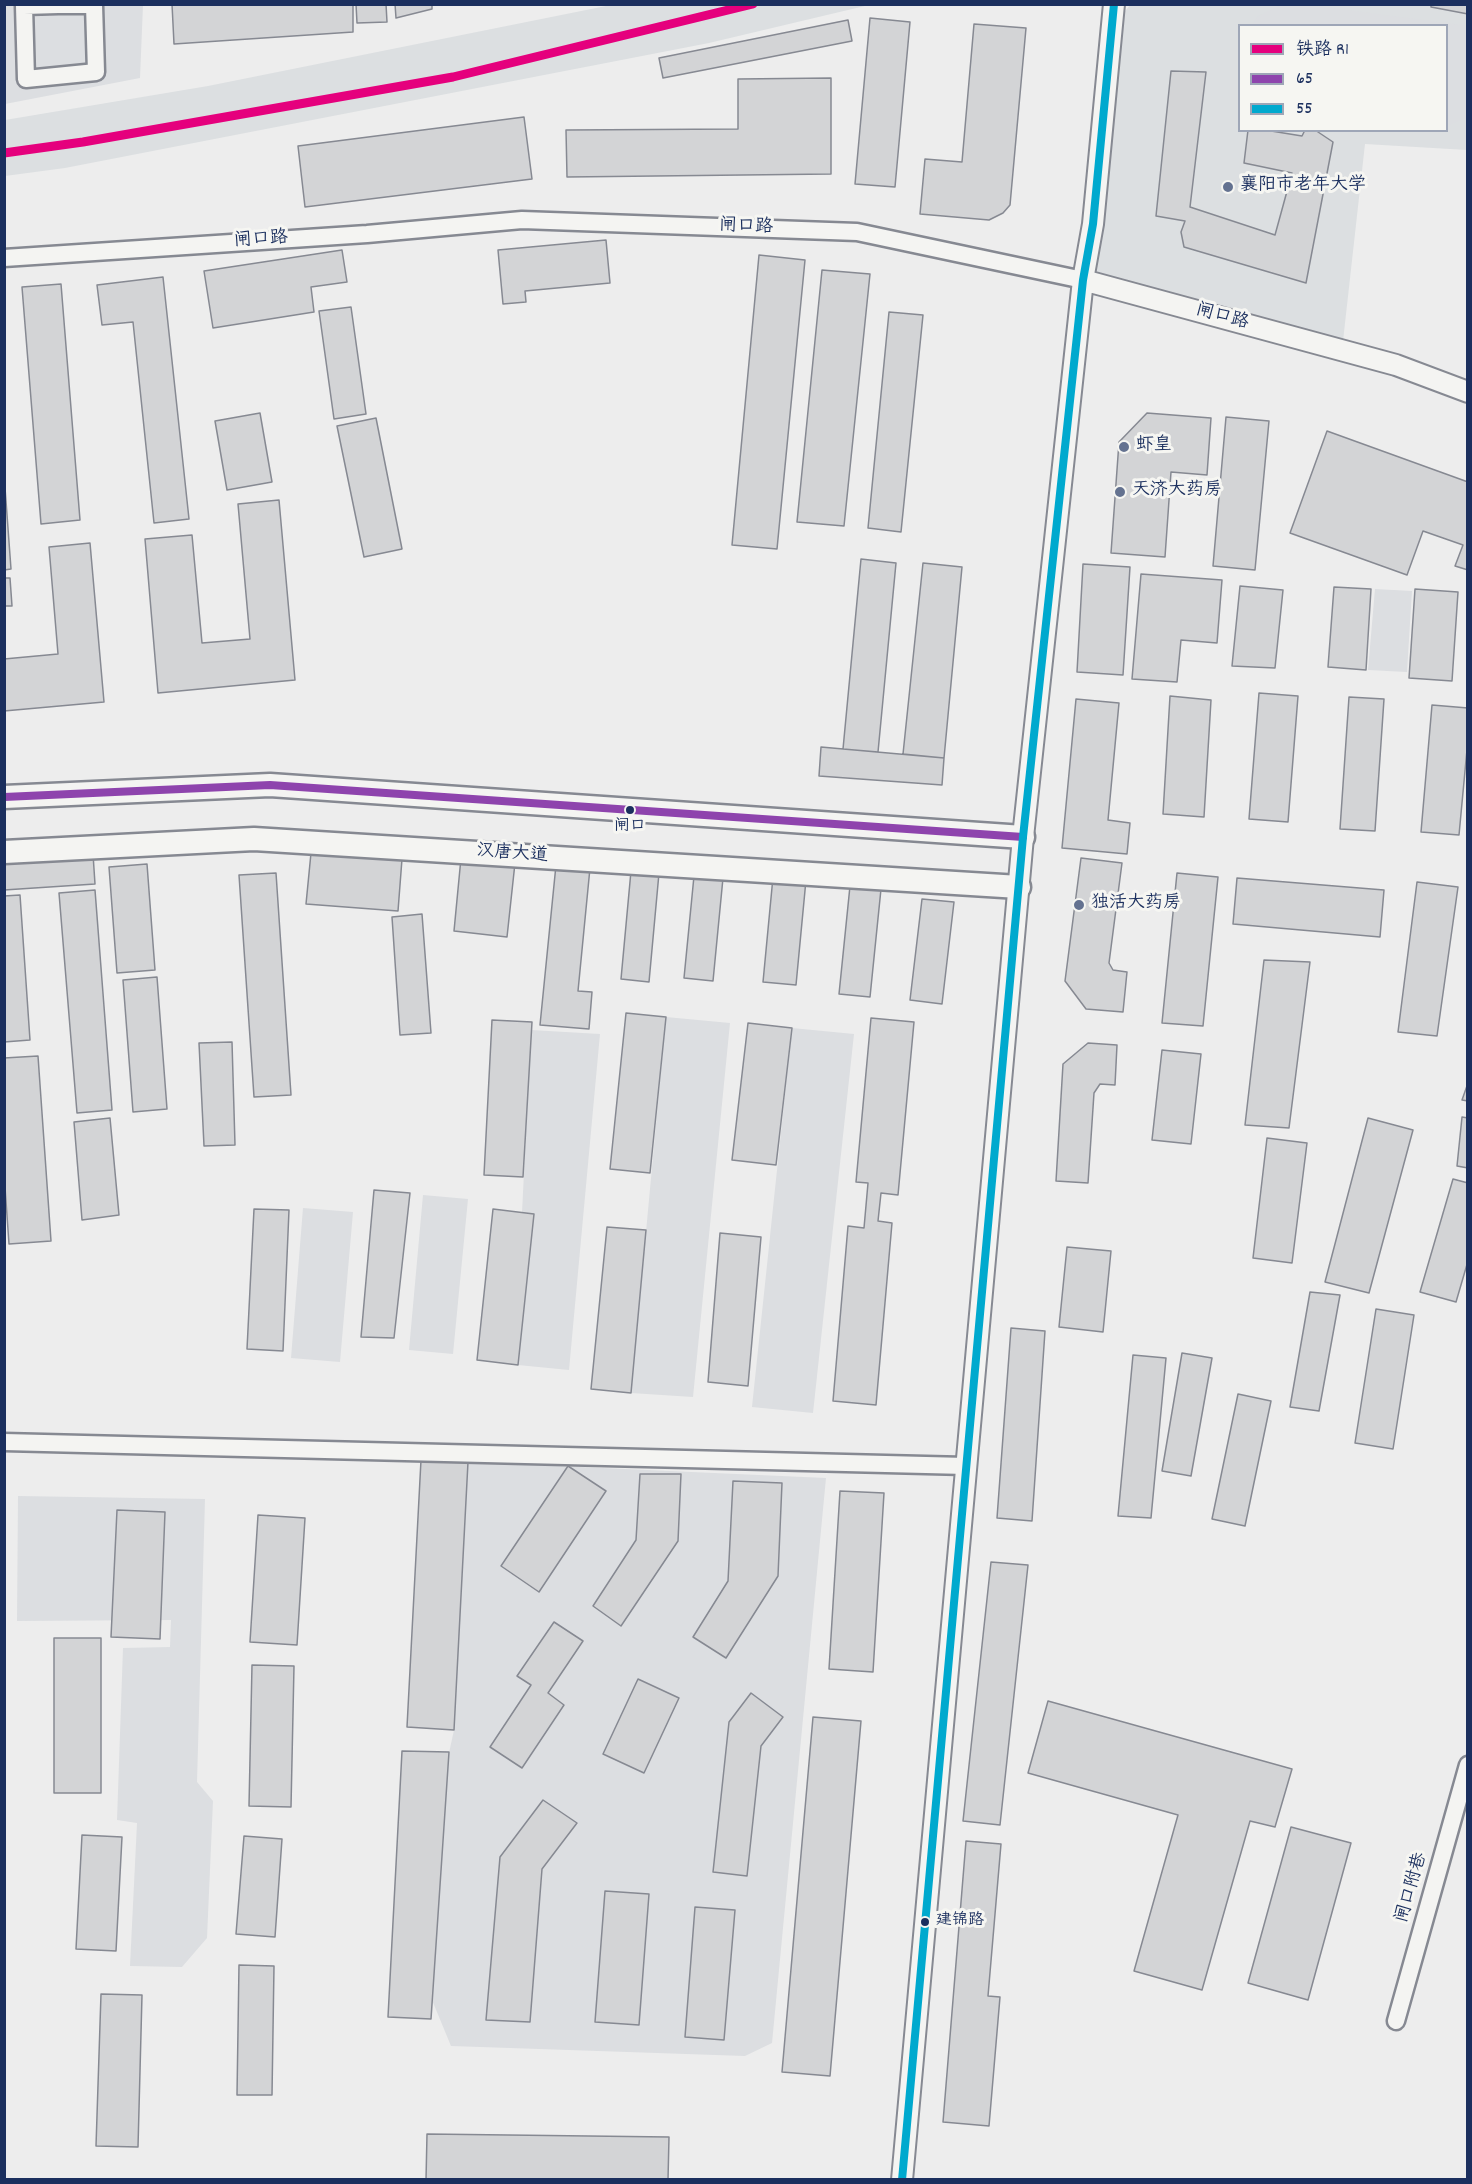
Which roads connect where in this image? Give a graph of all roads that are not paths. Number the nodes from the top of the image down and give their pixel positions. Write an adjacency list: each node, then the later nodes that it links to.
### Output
1 (1114, 4): 4 (street)
2 (1130, 4): 4 (street)
3 (58, 5): 3 (street)
4 (1110, 30): 6 (street)
5 (4, 258): 6 (street, 闸口路)
6 (1083, 280): 7 (street, 闸口路); 9 (street)
7 (1467, 392)
8 (4, 797): 9 (main road)
9 (1023, 837): 11 (street)
10 (4, 852): 11 (main road, 汉唐大道)
11 (1019, 888): 13 (street)
12 (4, 1442): 13 (street)
13 (966, 1466): 16 (street)
14 (1467, 1765): 15 (street, 闸口附巷)
15 (1396, 2021)
16 (902, 2180)

